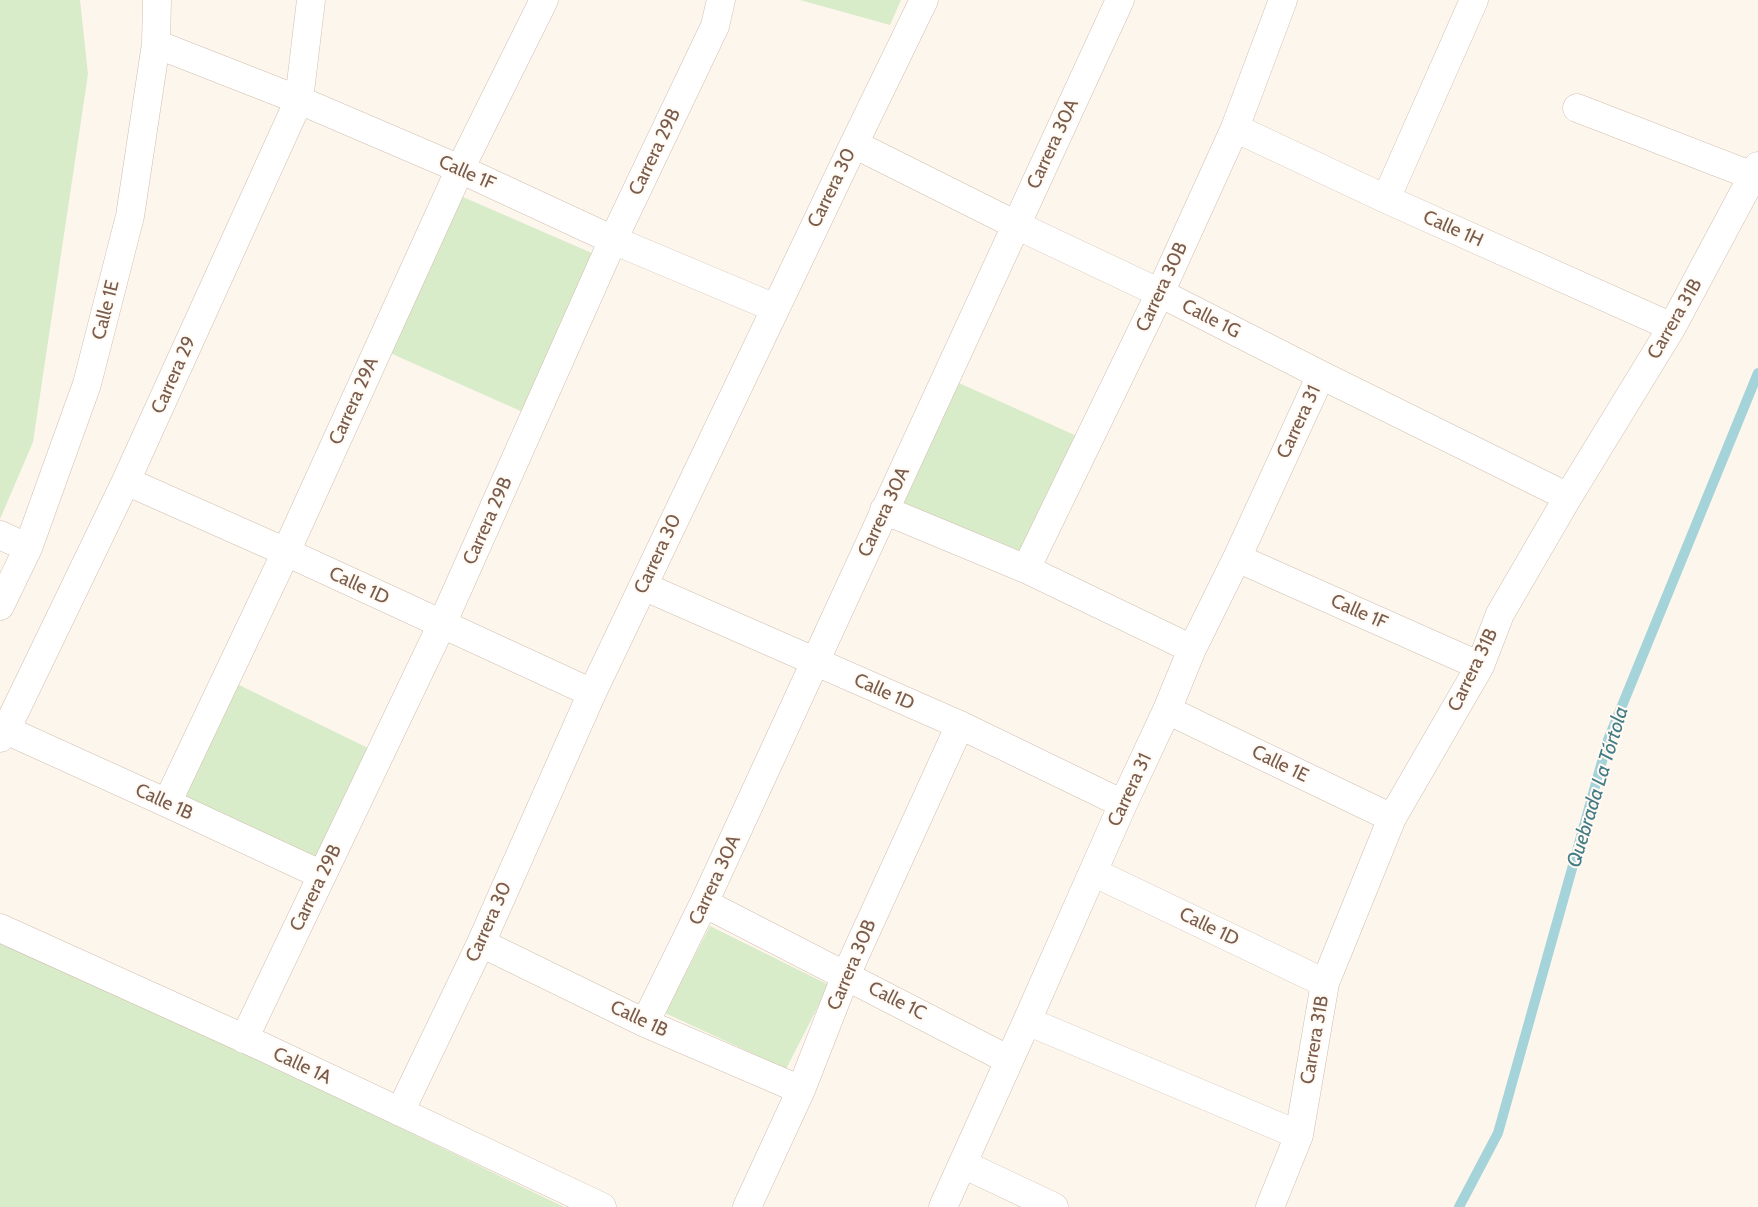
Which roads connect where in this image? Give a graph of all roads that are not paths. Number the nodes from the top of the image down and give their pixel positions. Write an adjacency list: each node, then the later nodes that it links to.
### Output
1 (157, 0): 9 (street, Calle 1E)
2 (311, 0): 10 (street, Carrera 29)
3 (544, 0): 14 (street, Carrera 29A)
4 (721, 0): 18 (street, Carrera 29B)
5 (924, 0): 13 (street, Carrera 30)
6 (1120, 0): 17 (street, Carrera 30A)
7 (1283, 0): 12 (street, Carrera 30B)
8 (1474, 0): 16 (street)
9 (156, 44): 10 (street, Calle 1F); 27 (street, Calle 1E)
10 (299, 100): 14 (street, Calle 1F); 23 (street, Carrera 29)
11 (1577, 108): 15 (street)
12 (1235, 128): 16 (street, Calle 1H); 19 (street, Carrera 30B)
13 (854, 144): 17 (street, Calle 1G); 20 (street, Carrera 30)
14 (460, 169): 18 (street, Calle 1F); 28 (street, Carrera 29A)
15 (1755, 171): 21 (street, Carrera 31B)
16 (1386, 199): 21 (street, Calle 1H)
17 (1016, 225): 19 (street, Calle 1G); 25 (street, Carrera 30A)
18 (613, 240): 20 (street, Calle 1F); 33 (street, Carrera 29B)
19 (1160, 293): 22 (street, Calle 1G); 30 (street, Carrera 30B)
20 (775, 308): 31 (street, Carrera 30)
21 (1672, 327): 24 (street, Carrera 31B)
22 (1321, 375): 24 (street, Calle 1G); 29 (street, Carrera 31)
23 (126, 481): 28 (street, Calle 1D); 40 (street, Carrera 29)
24 (1568, 497): 36 (street, Carrera 31B)
25 (884, 510): 30 (street); 35 (street, Carrera 30A)
26 (0, 535): 27 (street)
27 (28, 548): 32 (street, Calle 1E)
28 (286, 552): 33 (street, Calle 1D); 41 (street, Carrera 29A)
29 (1237, 558): 34 (street, Carrera 31); 36 (street, Calle 1F)
30 (1026, 569): 34 (street)
31 (643, 586): 35 (street, Calle 1D); 37 (street, Carrera 30)
32 (0, 606)
33 (442, 624): 37 (street, Calle 1D); 45 (street, Carrera 29B)
34 (1192, 649): 38 (street, Carrera 31)
35 (816, 662): 39 (street, Calle 1D); 46 (street, Carrera 30A)
36 (1480, 666): 43 (street, Carrera 31B)
37 (592, 693): 48 (street, Carrera 30)
38 (1167, 710): 42 (street, Carrera 31); 43 (street, Calle 1E)
39 (960, 725): 42 (street, Calle 1D); 49 (street, Carrera 30B)
40 (3, 734): 41 (street, Calle 1B)
41 (167, 803): 45 (street, Calle 1B)
42 (1123, 804): 44 (street, Carrera 31)
43 (1392, 818): 50 (street, Carrera 31B)
44 (1093, 872): 50 (street, Calle 1D); 51 (street, Carrera 31)
45 (322, 875): 53 (street, Carrera 29B)
46 (704, 903): 49 (street, Calle 1C); 52 (street, Carrera 30A)
47 (0, 928): 53 (street, Calle 1A)
48 (481, 942): 52 (street, Calle 1B); 56 (street, Carrera 30)
49 (846, 975): 54 (street, Calle 1C); 55 (street, Carrera 30B)
50 (1325, 983): 57 (street, Carrera 31B)
51 (1027, 1021): 54 (street, Carrera 31); 57 (street)
52 (646, 1022): 55 (street, Calle 1B)
53 (244, 1038): 56 (street, Calle 1A)
54 (1009, 1060): 58 (street, Carrera 31)
55 (801, 1090): 60 (street, Carrera 30B)
56 (400, 1112): 59 (street, Calle 1A)
57 (1299, 1135): 63 (street, Carrera 31B)
58 (963, 1164): 61 (street, Carrera 31); 62 (street)
59 (602, 1207)
60 (747, 1207)
61 (943, 1207)
62 (1054, 1207)
63 (1270, 1207)

